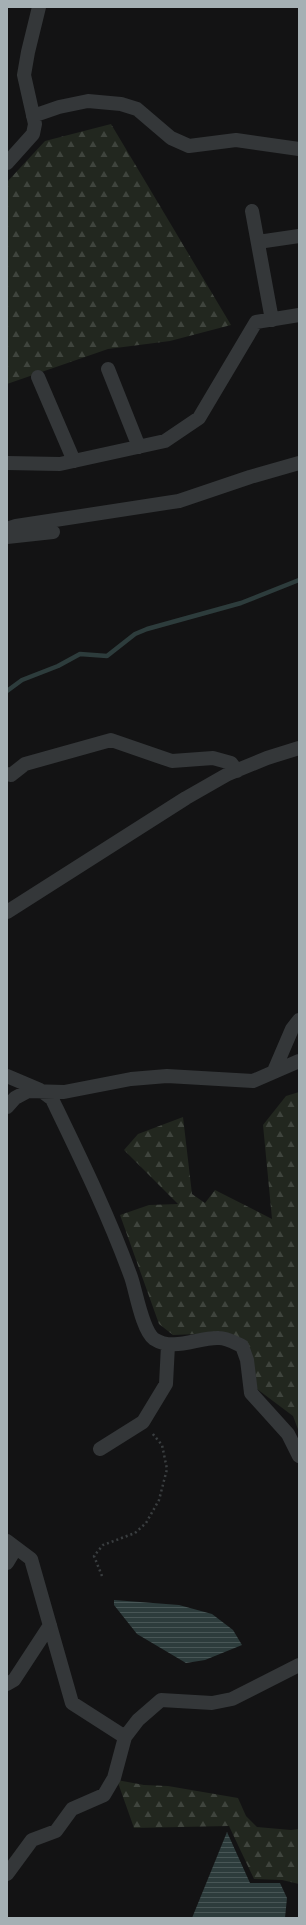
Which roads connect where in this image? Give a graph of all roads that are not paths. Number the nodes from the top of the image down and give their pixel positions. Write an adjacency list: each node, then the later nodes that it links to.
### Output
1 (39, 7): 2 (street)
2 (33, 116): 3 (street); 4 (street)
3 (299, 149)
4 (7, 163)
5 (252, 211): 7 (street)
6 (299, 236): 7 (street)
7 (258, 242): 9 (street)
8 (299, 315): 9 (street)
9 (272, 320): 12 (street)
10 (108, 369): 12 (street)
11 (38, 377): 13 (street)
12 (139, 447): 13 (street)
13 (74, 461): 14 (street)
14 (7, 463)
15 (299, 463): 16 (street)
16 (7, 529)
17 (53, 532): 18 (street)
18 (7, 537)
19 (299, 748): 20 (street)
20 (237, 771): 21 (street); 22 (street)
21 (7, 774)
22 (7, 912)
23 (299, 1020): 25 (street)
24 (299, 1061): 25 (street)
25 (274, 1071): 27 (street)
26 (7, 1076): 27 (street)
27 (40, 1090): 28 (street); 29 (street)
28 (7, 1107)
29 (168, 1345): 30 (street); 31 (street)
30 (100, 1449)
31 (299, 1456)
32 (12, 1544): 33 (street); 34 (street)
33 (7, 1563)
34 (50, 1625): 36 (street); 37 (street)
35 (299, 1665): 37 (street)
36 (7, 1684)
37 (125, 1737): 38 (street)
38 (7, 1874)

